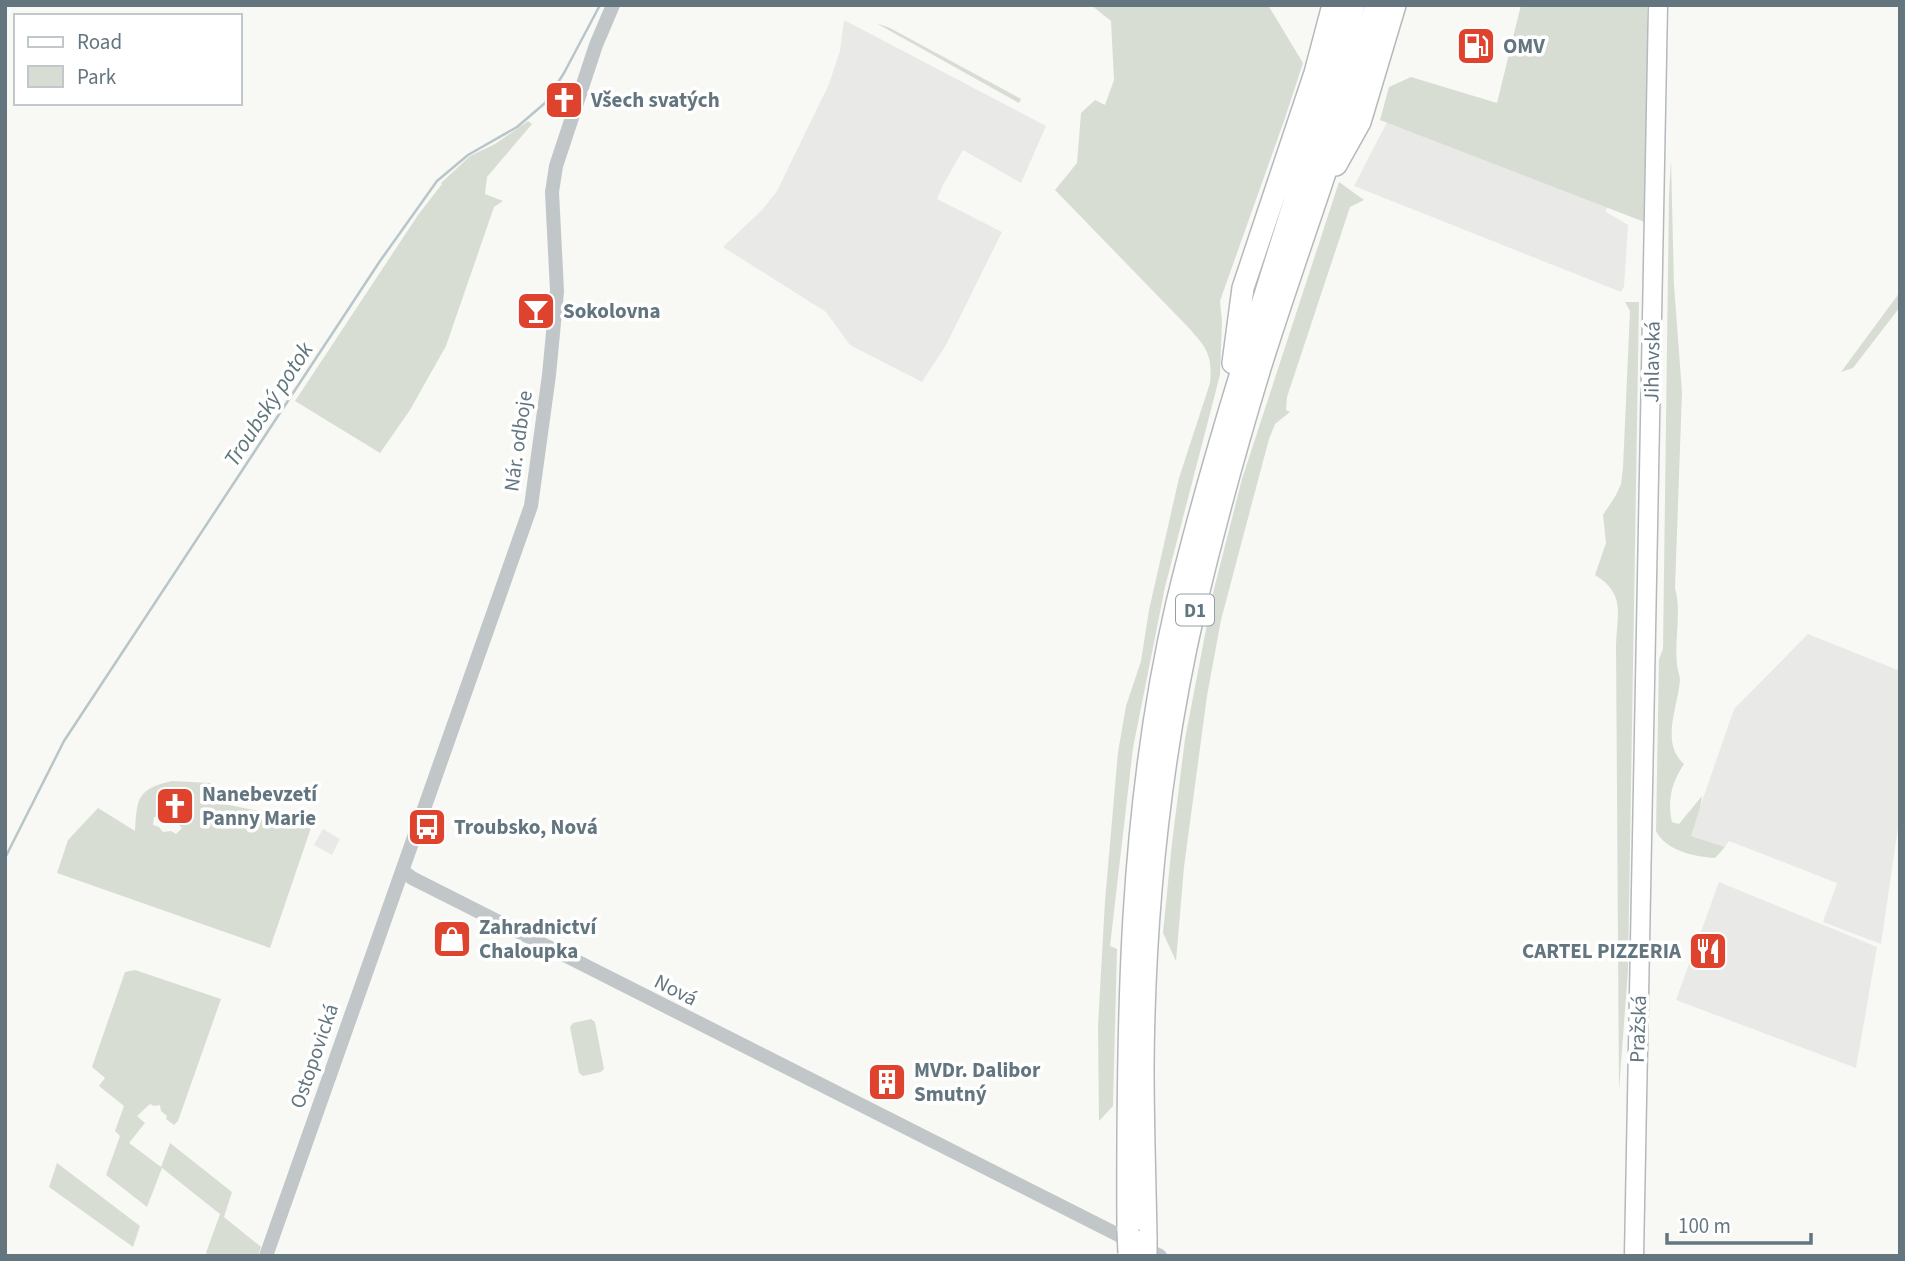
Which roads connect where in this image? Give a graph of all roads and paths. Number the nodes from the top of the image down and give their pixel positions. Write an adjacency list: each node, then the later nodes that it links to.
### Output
1 (613, 5): 10 (street, Nár. odboje)
2 (1334, 5): 8 (highway)
3 (1354, 5): 8 (highway, D1)
4 (1376, 5): 7 (highway, D1)
5 (1395, 5): 7 (highway)
6 (1658, 5): 9 (main road, Jihlavská)
7 (1320, 191): 11 (highway, D1)
8 (1214, 460): 11 (highway, D1)
9 (1645, 718): 14 (main road, Pražská)
10 (403, 871): 11 (street, Nová); 12 (street, Ostopovická)
11 (1136, 1246): 13 (street, Nová)
12 (266, 1256)
13 (1160, 1256)
14 (1634, 1256)

